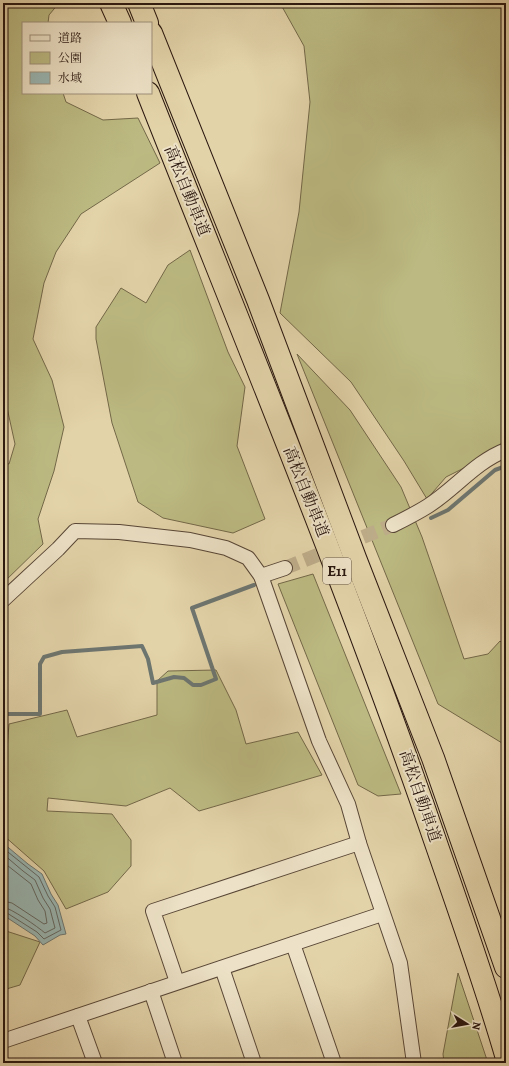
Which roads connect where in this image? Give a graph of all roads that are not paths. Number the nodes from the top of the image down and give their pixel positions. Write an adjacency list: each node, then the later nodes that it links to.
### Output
1 (112, 3): 3 (highway)
2 (139, 3): 4 (highway)
3 (120, 22)
4 (147, 22)
5 (152, 35): 15 (highway, 高松自動車道 / E11)
6 (148, 94): 21 (highway, 高松自動車道 / E11)
7 (506, 450): 8 (street)
8 (393, 525)
9 (286, 568): 10 (street)
10 (261, 576): 11 (street); 12 (street)
11 (3, 600)
12 (359, 843): 13 (street); 17 (street)
13 (382, 914): 14 (street); 26 (street)
14 (293, 944): 16 (street); 25 (street)
15 (506, 967)
16 (222, 968): 17 (street); 24 (street)
17 (177, 982): 18 (street)
18 (151, 991): 19 (street); 23 (street)
19 (78, 1016): 20 (street); 22 (street)
20 (3, 1041)
21 (506, 1056)
22 (95, 1063)
23 (175, 1063)
24 (254, 1063)
25 (334, 1063)
26 (414, 1063)

